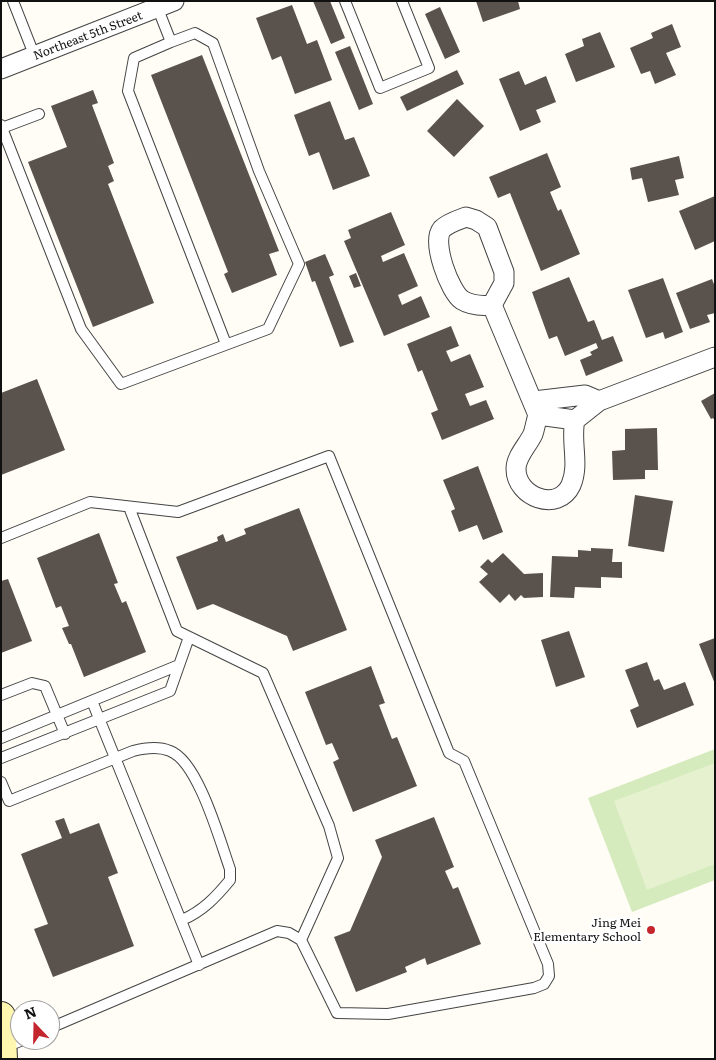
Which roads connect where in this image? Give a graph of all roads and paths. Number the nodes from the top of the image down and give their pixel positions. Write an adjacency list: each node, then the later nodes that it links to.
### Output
1 (13, 1): 6 (lane)
2 (345, 1): 3 (lane)
3 (402, 1)
4 (166, 5): 5 (lane); 6 (street, Northeast 5th Street)
5 (170, 42): 11 (lane); 11 (lane)
6 (35, 57): 7 (street, Northeast 5th Street)
7 (1, 69)
8 (39, 114): 9 (lane)
9 (2, 126): 11 (lane)
10 (492, 305): 10 (street); 14 (street)
11 (226, 344)
12 (715, 357): 13 (street)
13 (599, 401): 14 (street); 15 (street)
14 (536, 408): 15 (street); 15 (street)
15 (575, 420)
16 (129, 507): 17 (lane); 18 (lane); 30 (lane)
17 (1, 538)
18 (189, 637): 19 (lane); 30 (lane)
19 (179, 665): 21 (lane); 23 (lane)
20 (1, 694): 22 (lane)
21 (92, 701): 22 (lane); 23 (lane)
22 (58, 715): 24 (lane); 25 (lane)
23 (101, 720): 24 (lane); 26 (lane)
24 (65, 734): 27 (lane)
25 (1, 738)
26 (116, 757): 28 (lane); 29 (lane); 29 (lane)
27 (1, 758)
28 (1, 782)
29 (182, 920): 31 (lane)
30 (301, 940): 31 (lane)
31 (199, 965): 33 (lane)
32 (1, 1016): 34 (street)
33 (60, 1024)
34 (10, 1049)

